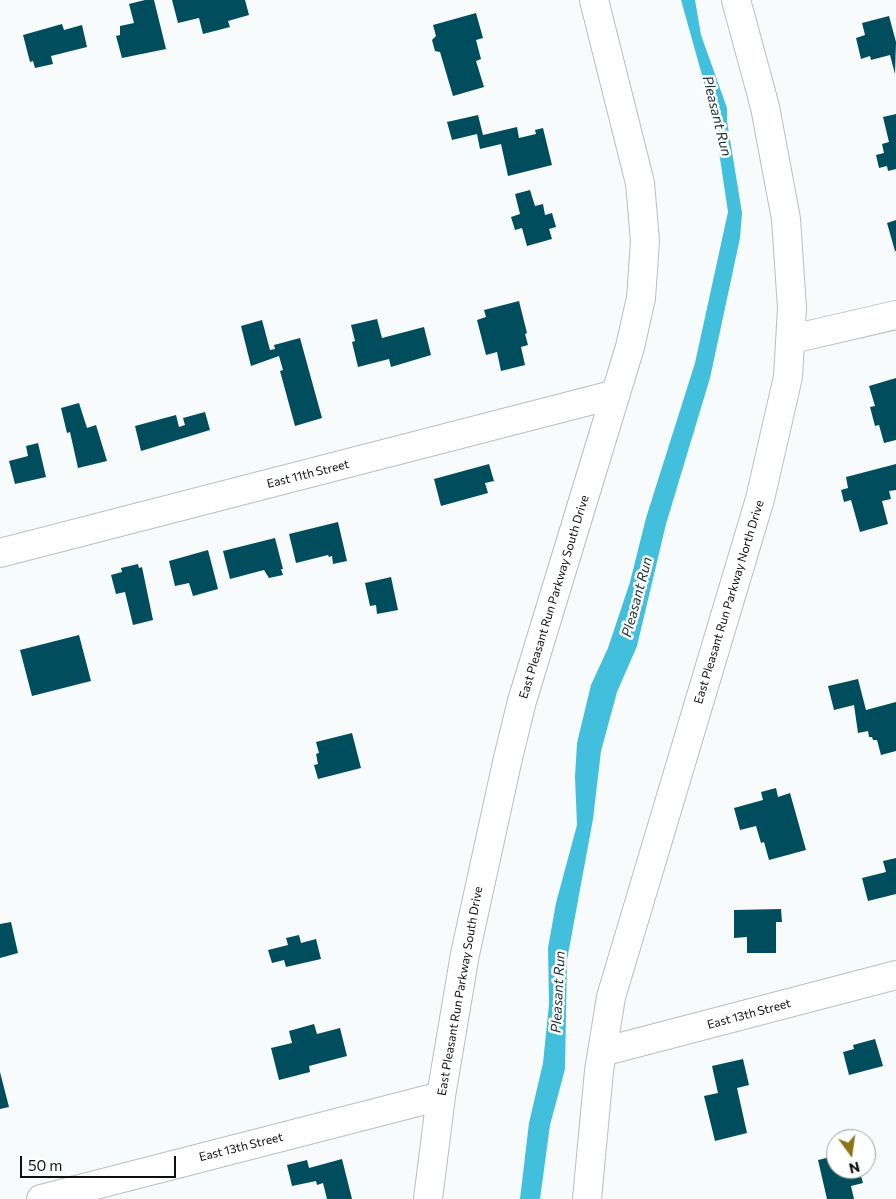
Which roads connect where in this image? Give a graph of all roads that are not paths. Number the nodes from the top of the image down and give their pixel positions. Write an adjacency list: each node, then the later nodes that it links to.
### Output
1 (594, 0): 5 (street, East Pleasant Run Parkway South Drive)
2 (736, 0): 4 (street, East Pleasant Run Parkway North Drive)
3 (896, 315): 4 (street)
4 (792, 339): 8 (street, East Pleasant Run Parkway North Drive)
5 (616, 394): 6 (street, East 11th Street); 9 (street, East Pleasant Run Parkway South Drive)
6 (0, 553)
7 (896, 975): 8 (street, East 13th Street)
8 (602, 1052): 12 (street, East Pleasant Run Parkway North Drive)
9 (441, 1096): 10 (street, East 13th Street); 11 (street, East Pleasant Run Parkway South Drive)
10 (41, 1199)
11 (428, 1199)
12 (587, 1199)

